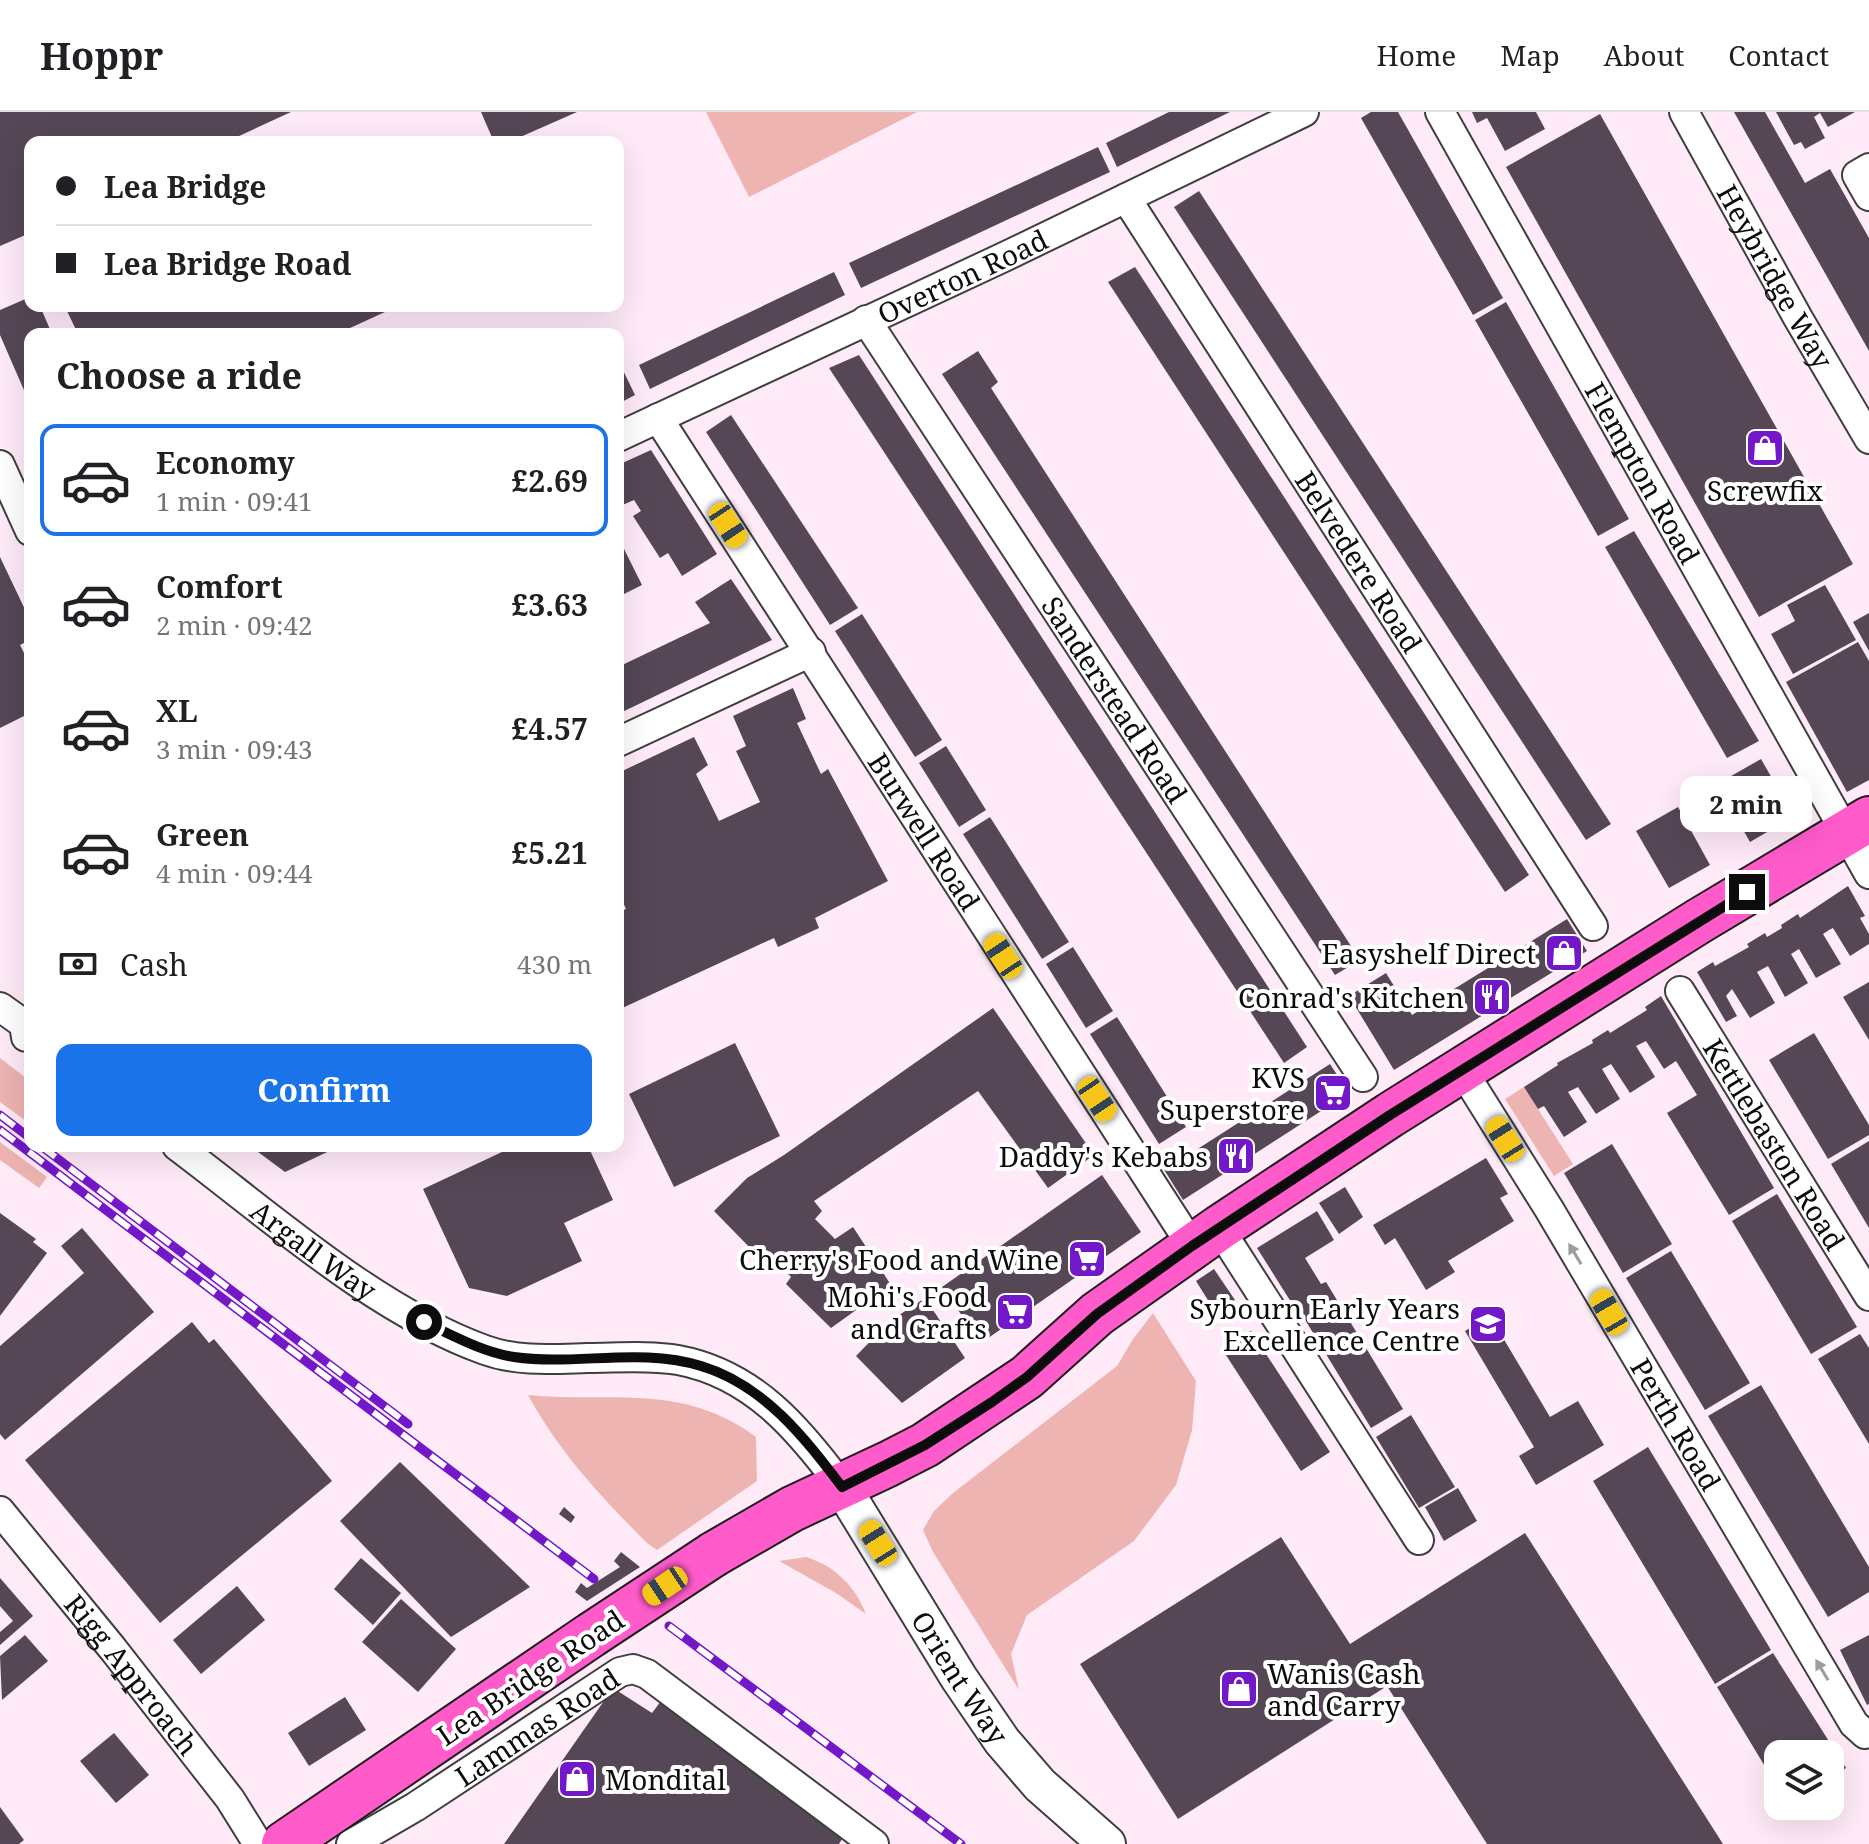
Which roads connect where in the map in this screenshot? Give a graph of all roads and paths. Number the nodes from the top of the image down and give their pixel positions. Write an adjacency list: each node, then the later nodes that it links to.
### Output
1 (1304, 112): 6 (street, Overton Road)
2 (1440, 112): 15 (street, Flempton Road)
3 (1684, 112): 10 (street, Heybridge Way)
4 (1869, 168): 5 (street)
5 (1869, 196)
6 (1126, 198): 7 (street, Overton Road); 17 (street, Belvedere Road)
7 (866, 320): 8 (street, Overton Road); 24 (street, Sanderstead Road)
8 (658, 418): 9 (street, Overton Road); 13 (street, Burwell Road)
9 (624, 434)
10 (1869, 439)
11 (0, 466): 12 (street)
12 (24, 518)
13 (811, 652): 14 (street); 26 (street, Burwell Road)
14 (624, 739)
15 (1857, 826): 16 (street, Flempton Road); 23 (main road, Lea Bridge Road)
16 (1869, 874)
17 (1593, 926)
18 (1680, 991): 27 (street, Kettlebaston Road)
19 (0, 1007): 20 (street)
20 (24, 1024)
21 (0, 1026): 22 (street)
22 (24, 1037)
23 (1462, 1070): 26 (main road, Lea Bridge Road); 31 (street, Perth Road, one-way to 23)
24 (1363, 1077)
25 (185, 1152): 28 (street, Argall Way)
26 (1205, 1237): 28 (main road, Lea Bridge Road); 30 (street, Burwell Road)
27 (1869, 1296)
28 (842, 1487): 33 (main road, Lea Bridge Road, bridge); 36 (street, Orient Way)
29 (0, 1511): 32 (street, Rigg Approach)
30 (1419, 1540)
31 (1867, 1734)
32 (258, 1844)
33 (284, 1844)
34 (351, 1844): 35 (street, Lammas Road)
35 (874, 1844)
36 (1107, 1844)

